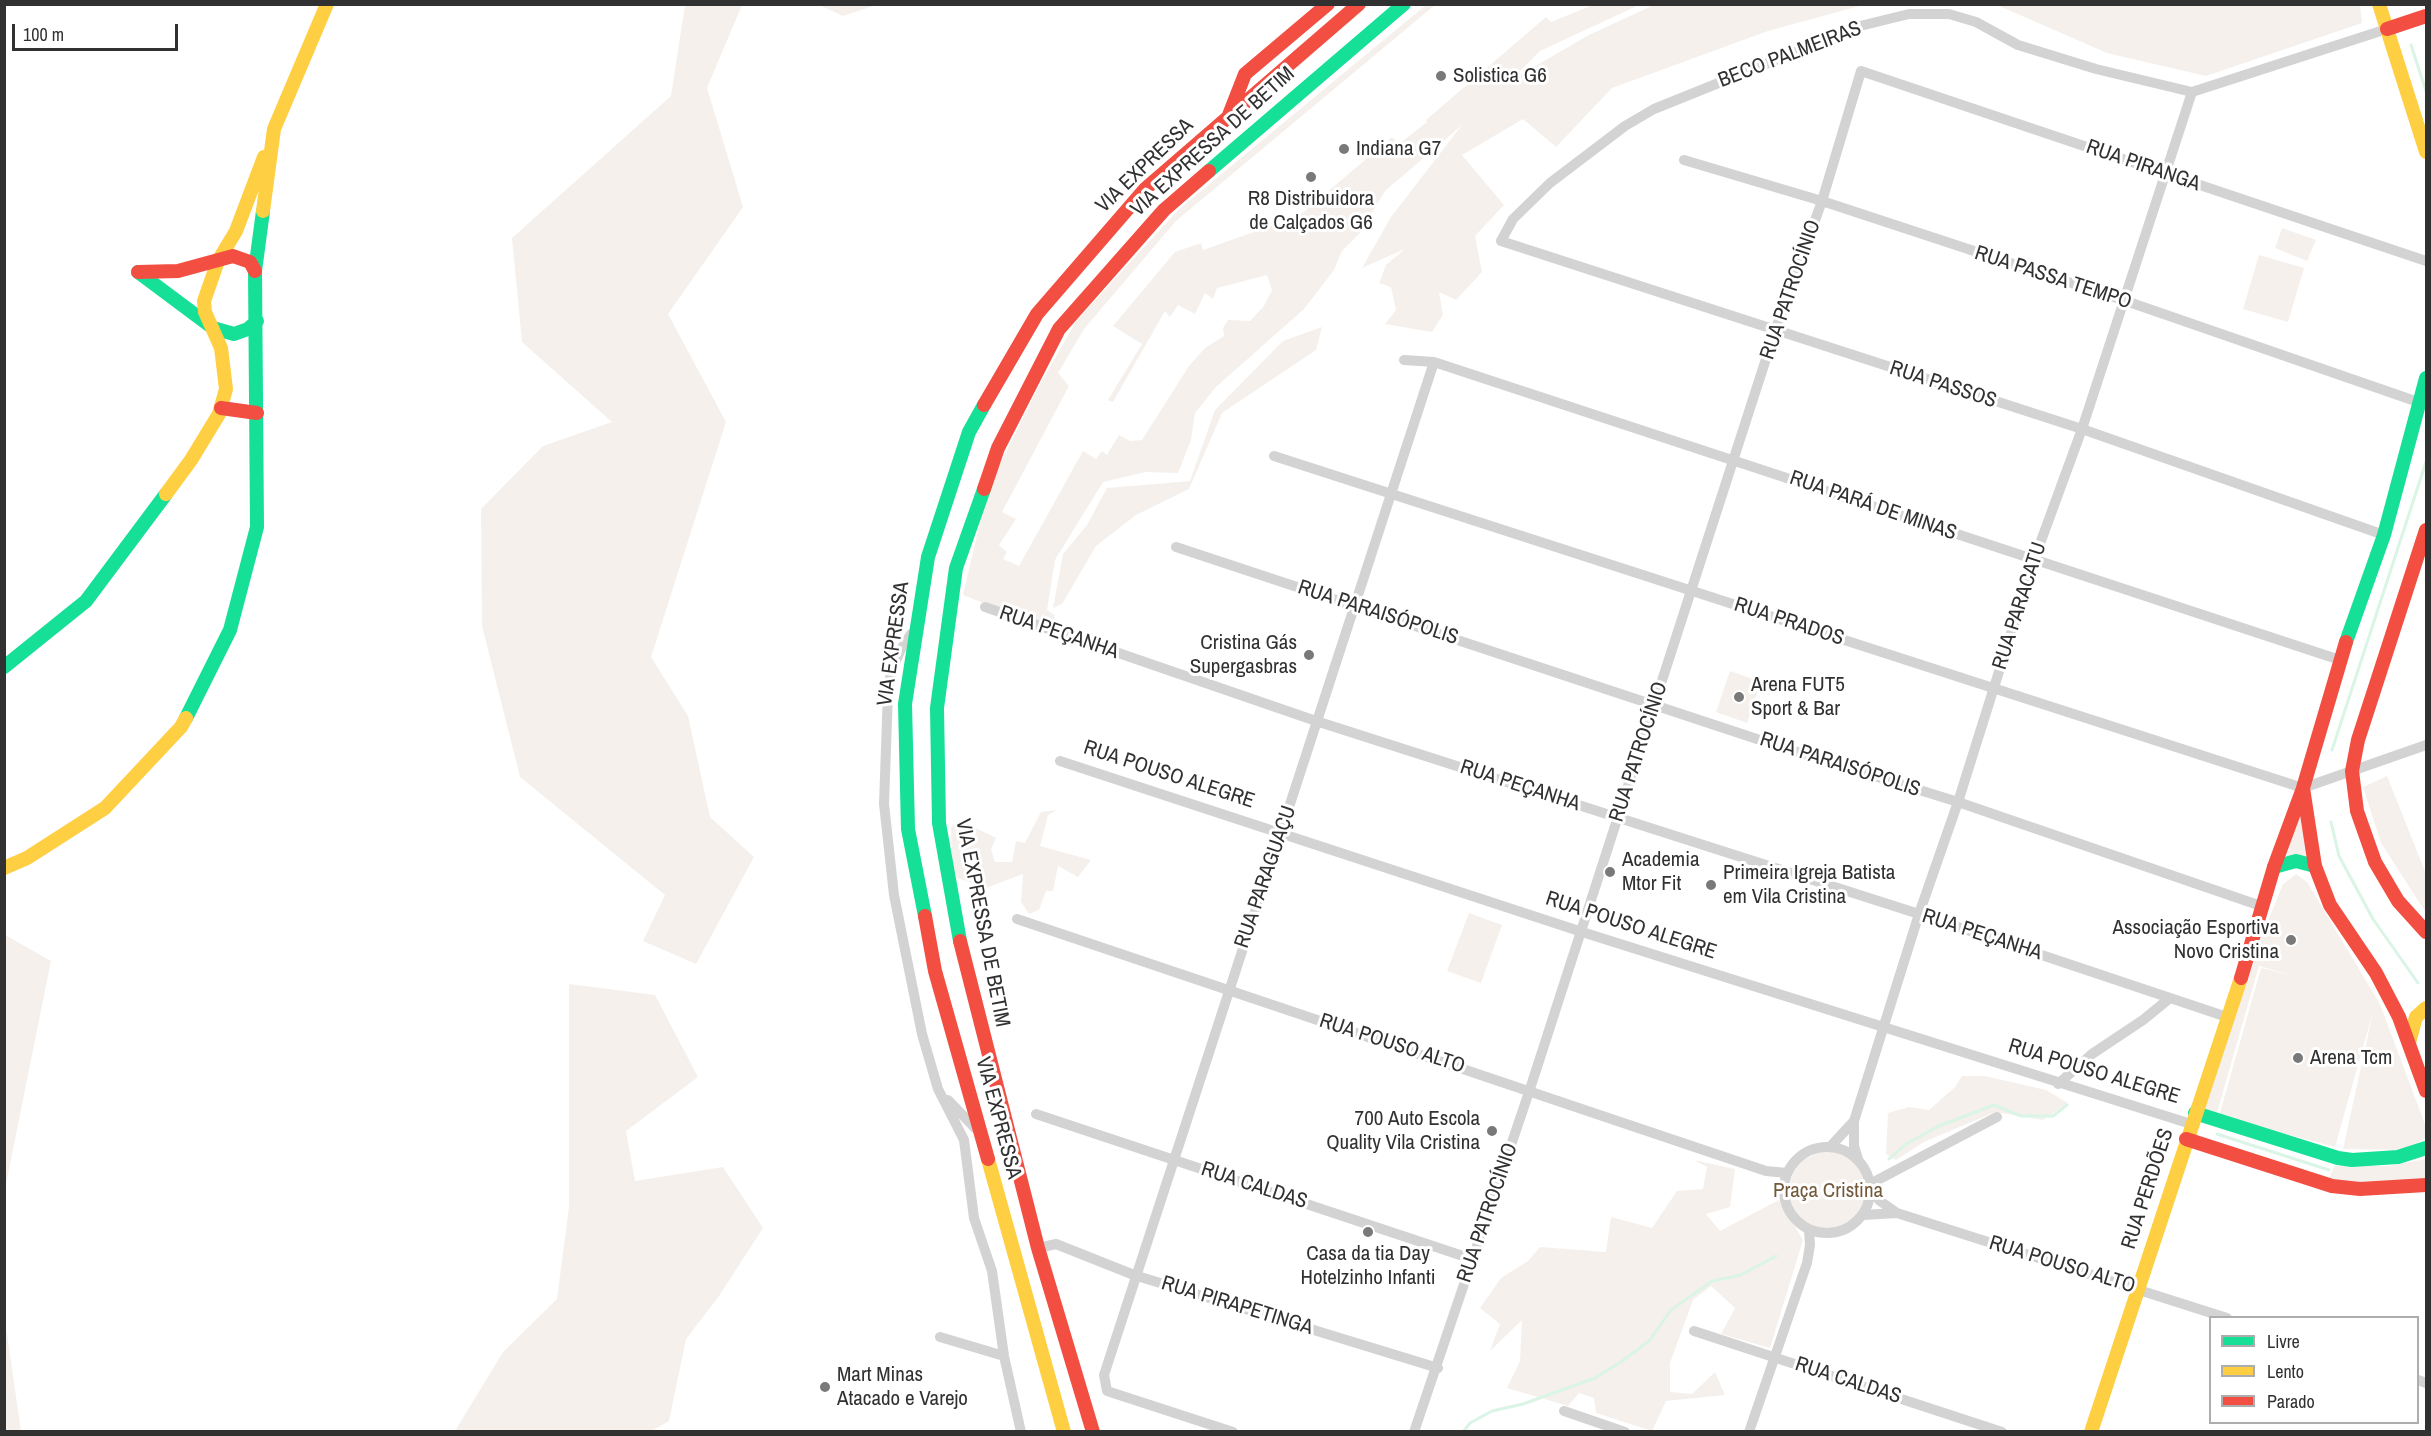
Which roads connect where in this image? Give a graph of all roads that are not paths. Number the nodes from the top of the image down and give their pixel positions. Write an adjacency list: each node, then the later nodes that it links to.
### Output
1 (327, 4): 11 (main road)
2 (1328, 4): 10 (main road)
3 (1359, 4): 10 (main road, VIA EXPRESSA)
4 (1404, 4): 92 (main road, VIA EXPRESSA DE BETIM)
5 (2379, 4): 7 (main road)
6 (2424, 15): 7 (main road)
7 (2387, 29): 9 (street); 12 (main road)
8 (1861, 71): 14 (street, RUA PIRANGA); 15 (street, RUA PATROCÍNIO)
9 (2192, 92): 14 (street, RUA PARACATU); 16 (street, BECO PALMEIRAS)
10 (1229, 115): 42 (main road, VIA EXPRESSA)
11 (274, 129): 17 (main road); 19 (main road)
12 (2427, 152)
13 (1684, 160): 15 (street, RUA PASSA TEMPO)
14 (2165, 173): 18 (street, RUA PIRANGA); 20 (street, RUA PARACATU)
15 (1822, 201): 20 (street, RUA PASSA TEMPO); 23 (street, RUA PATROCÍNIO)
16 (1501, 240): 23 (street, RUA PASSOS)
17 (218, 261): 19 (main road); 22 (main road); 22 (main road)
18 (2427, 261)
19 (255, 270): 21 (main road)
20 (2123, 300): 27 (street, RUA PASSA TEMPO); 30 (street, RUA PARACATU)
21 (257, 321): 22 (main road); 29 (main road)
22 (213, 328): 28 (main road)
23 (1775, 331): 30 (street, RUA PASSOS); 32 (street, RUA PATROCÍNIO)
24 (1404, 360): 25 (street, RUA PARÁ DE MINAS)
25 (1434, 362): 32 (street, RUA PARÁ DE MINAS); 33 (street, RUA PARAGUAÇU)
26 (2427, 378): 27 (main road, RUA PERDÕES)
27 (2421, 403): 35 (main road, RUA PERDÕES)
28 (221, 408): 29 (main road); 44 (main road)
29 (257, 413): 57 (main road)
30 (2082, 429): 35 (street, RUA PASSOS); 38 (street, RUA PARACATU)
31 (1274, 456): 33 (street, RUA PRADOS)
32 (1735, 459): 38 (street, RUA PARÁ DE MINAS); 39 (street, RUA PATROCÍNIO)
33 (1390, 493): 39 (street, RUA PRADOS); 40 (street, RUA PARAGUAÇU)
34 (2427, 530): 37 (main road)
35 (2384, 535): 43 (main road, RUA PERDÕES)
36 (1176, 547): 40 (street, RUA PARAISÓPOLIS)
37 (2423, 549): 50 (main road)
38 (2034, 560): 43 (street, RUA PARÁ DE MINAS); 45 (street, RUA PARACATU)
39 (1692, 591): 45 (street, RUA PRADOS); 46 (street, RUA PATROCÍNIO)
40 (1354, 606): 46 (street, RUA PARAISÓPOLIS); 47 (street, RUA PARAGUAÇU)
41 (985, 607): 47 (street, RUA PEÇANHA)
42 (918, 623): 70 (street); 77 (main road, VIA EXPRESSA)
43 (2340, 660): 51 (main road, RUA PERDÕES)
44 (4, 667)
45 (1993, 689): 51 (street, RUA PRADOS); 52 (street, RUA PARACATU)
46 (1655, 703): 52 (street, RUA PARAISÓPOLIS); 53 (street, RUA PATROCÍNIO)
47 (1316, 721): 53 (street, RUA PEÇANHA); 54 (street, RUA PARAGUAÇU)
48 (2427, 745): 50 (street)
49 (1060, 761): 54 (street, RUA POUSO ALEGRE)
50 (2352, 771): 51 (street); 62 (main road)
51 (2303, 788): 55 (main road); 56 (main road, RUA PERDÕES)
52 (1958, 802): 58 (street, RUA PARAISÓPOLIS); 59 (street, RUA PARACATU)
53 (1618, 817): 59 (street, RUA PEÇANHA); 61 (street, RUA PATROCÍNIO)
54 (1282, 834): 61 (street, RUA POUSO ALEGRE); 63 (street, RUA PARAGUAÇU)
55 (2315, 866): 56 (main road); 68 (main road)
56 (2274, 867): 58 (main road, RUA PERDÕES)
57 (4, 868)
58 (2264, 907): 66 (main road, RUA PERDÕES)
59 (1919, 914): 64 (street, RUA PEÇANHA); 67 (street, RUA PARACATU)
60 (1017, 919): 63 (street, RUA POUSO ALTO)
61 (1579, 931): 67 (street, RUA POUSO ALEGRE); 71 (street, RUA PATROCÍNIO)
62 (2427, 932)
63 (1228, 990): 71 (street, RUA POUSO ALTO); 82 (street, RUA PARAGUAÇU)
64 (2170, 998): 66 (street, RUA PEÇANHA); 69 (street)
65 (2427, 1008): 68 (main road)
66 (2227, 1017): 75 (main road, RUA PERDÕES)
67 (1885, 1029): 69 (street, RUA POUSO ALEGRE); 76 (street, RUA PARACATU)
68 (2409, 1043): 72 (main road)
69 (2058, 1084): 75 (street, RUA POUSO ALEGRE)
70 (938, 1089): 77 (street); 100 (street)
71 (1530, 1089): 83 (street, RUA POUSO ALTO); 93 (street, RUA PATROCÍNIO)
72 (2427, 1091)
73 (1036, 1114): 82 (street, RUA CALDAS)
74 (1997, 1117): 86 (street)
75 (2193, 1119): 78 (main road, RUA PERDÕES); 80 (main road, RUA POUSO ALEGRE)
76 (1854, 1121): 79 (street, RUA PARACATU); 81 (street, RUA PARACATU)
77 (981, 1134): 105 (main road, VIA EXPRESSA)
78 (2186, 1139): 85 (main road, RUA POUSO ALEGRE); 96 (main road, RUA PERDÕES)
79 (1830, 1147): 81 (street); 84 (street)
80 (2427, 1148)
81 (1857, 1159): 86 (street)
82 (1173, 1160): 93 (street, RUA CALDAS); 95 (street, RUA PARAGUAÇU)
83 (1766, 1171): 84 (street, RUA POUSO ALTO); 87 (street, RUA POUSO ALTO)
84 (1787, 1173): 87 (street)
85 (2427, 1185)
86 (1870, 1187): 88 (street, RUA POUSO ALTO); 89 (street)
87 (1784, 1188): 90 (street)
88 (1897, 1213): 89 (street, RUA POUSO ALTO); 96 (street, RUA POUSO ALTO)
89 (1863, 1215): 91 (street)
90 (1809, 1230): 91 (street); 94 (street)
91 (1827, 1234): 94 (street)
92 (1038, 1248): 95 (street, RUA PIRAPETINGA); 106 (main road, VIA EXPRESSA DE BETIM)
93 (1472, 1259): 102 (street, RUA PATROCÍNIO)
94 (1807, 1263): 101 (street)
95 (1134, 1275): 102 (street, RUA PIRAPETINGA); 107 (street, RUA PARAGUAÇU)
96 (2138, 1288): 97 (street, RUA POUSO ALTO); 112 (main road, RUA PERDÕES)
97 (2224, 1316)
98 (1694, 1331): 101 (street, RUA CALDAS)
99 (940, 1336): 100 (street)
100 (1004, 1356): 104 (street)
101 (1775, 1358): 110 (street); 111 (street, RUA CALDAS)
102 (1438, 1368): 108 (street, RUA PATROCÍNIO)
103 (1564, 1411): 109 (street)
104 (1022, 1431)
105 (1064, 1431)
106 (1094, 1431)
107 (1233, 1431)
108 (1414, 1431)
109 (1625, 1431)
110 (1749, 1431)
111 (2002, 1431)
112 (2091, 1431)

